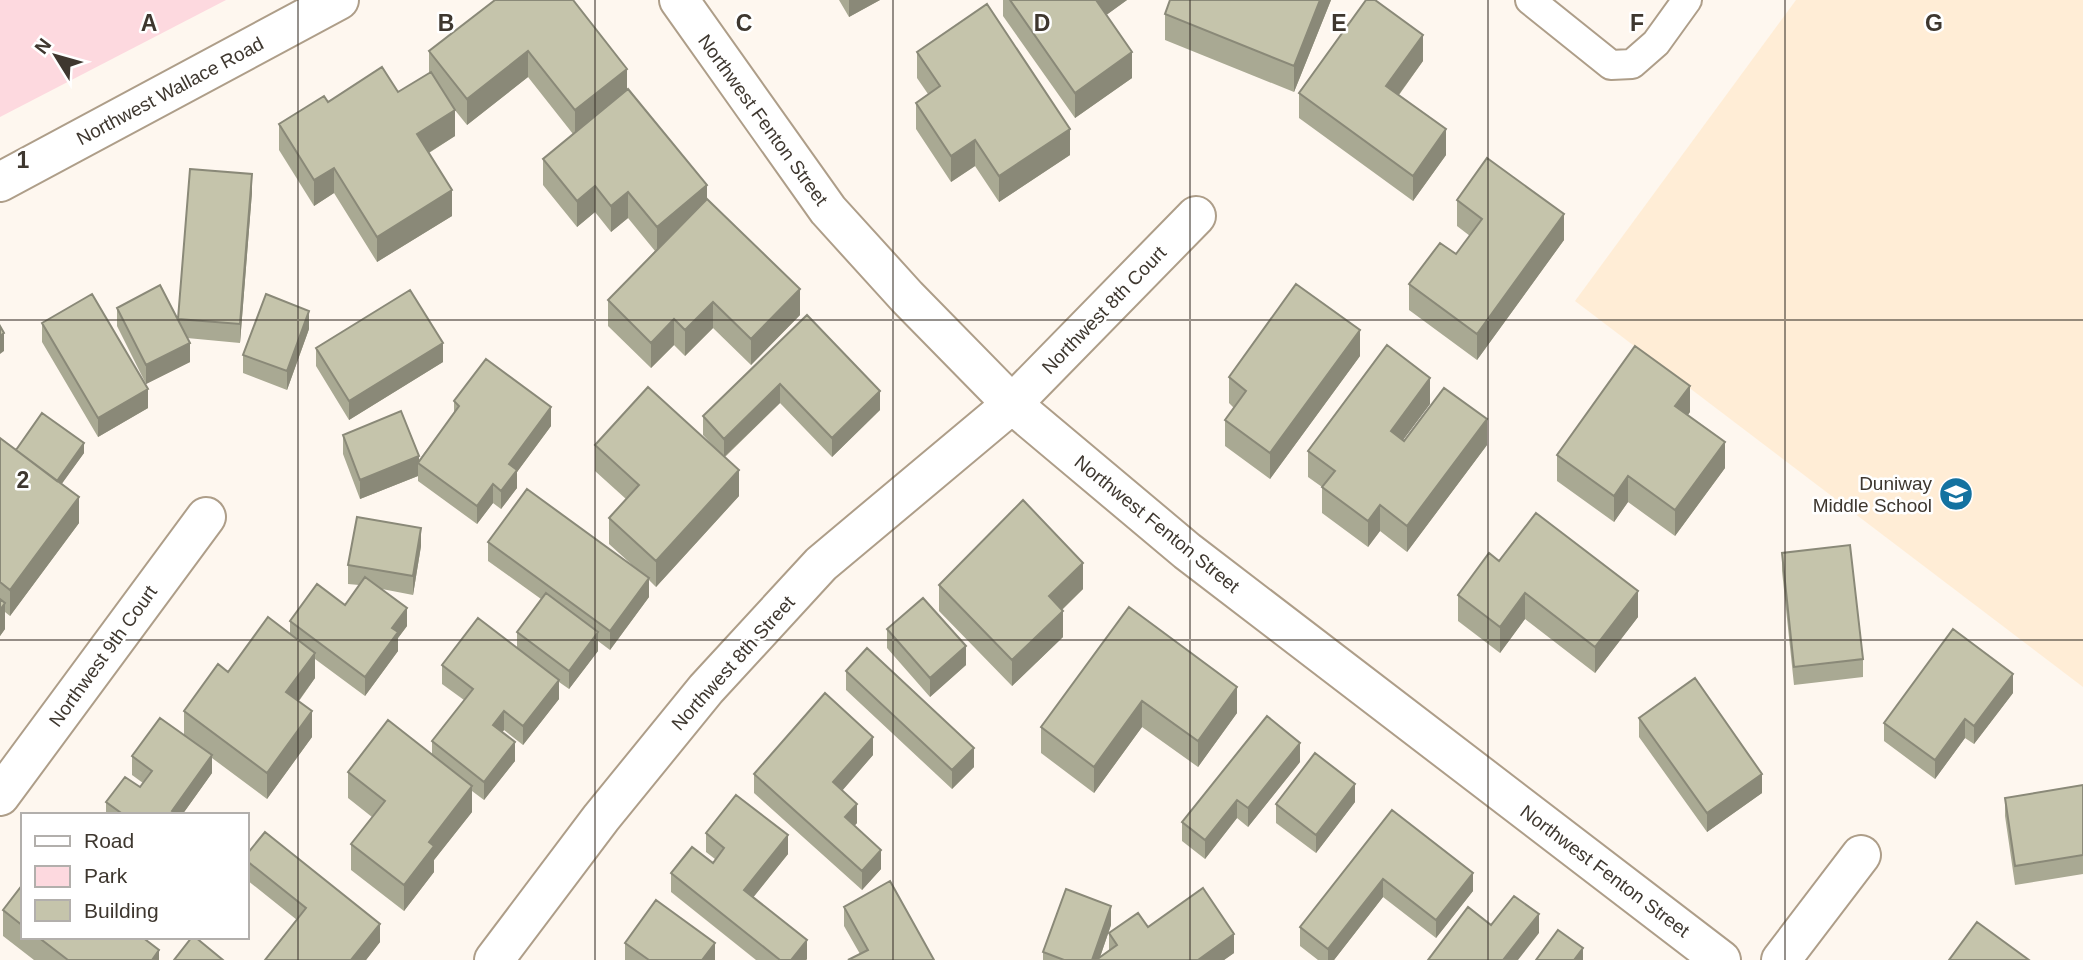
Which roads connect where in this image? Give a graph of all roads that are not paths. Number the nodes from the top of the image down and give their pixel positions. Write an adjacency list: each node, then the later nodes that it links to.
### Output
1 (339, 0): 5 (street, Northwest Wallace Road)
2 (680, 0): 7 (street, Northwest Fenton Street)
3 (1530, 0): 4 (lane)
4 (1687, 0)
5 (0, 182)
6 (1196, 216): 7 (street, Northwest 8th Court)
7 (1012, 404): 11 (street, Northwest 8th Street); 12 (street, Northwest Fenton Street)
8 (206, 517): 9 (street, Northwest 9th Court)
9 (0, 796)
10 (1861, 855): 13 (street)
11 (494, 960)
12 (1721, 960)
13 (1781, 960)

